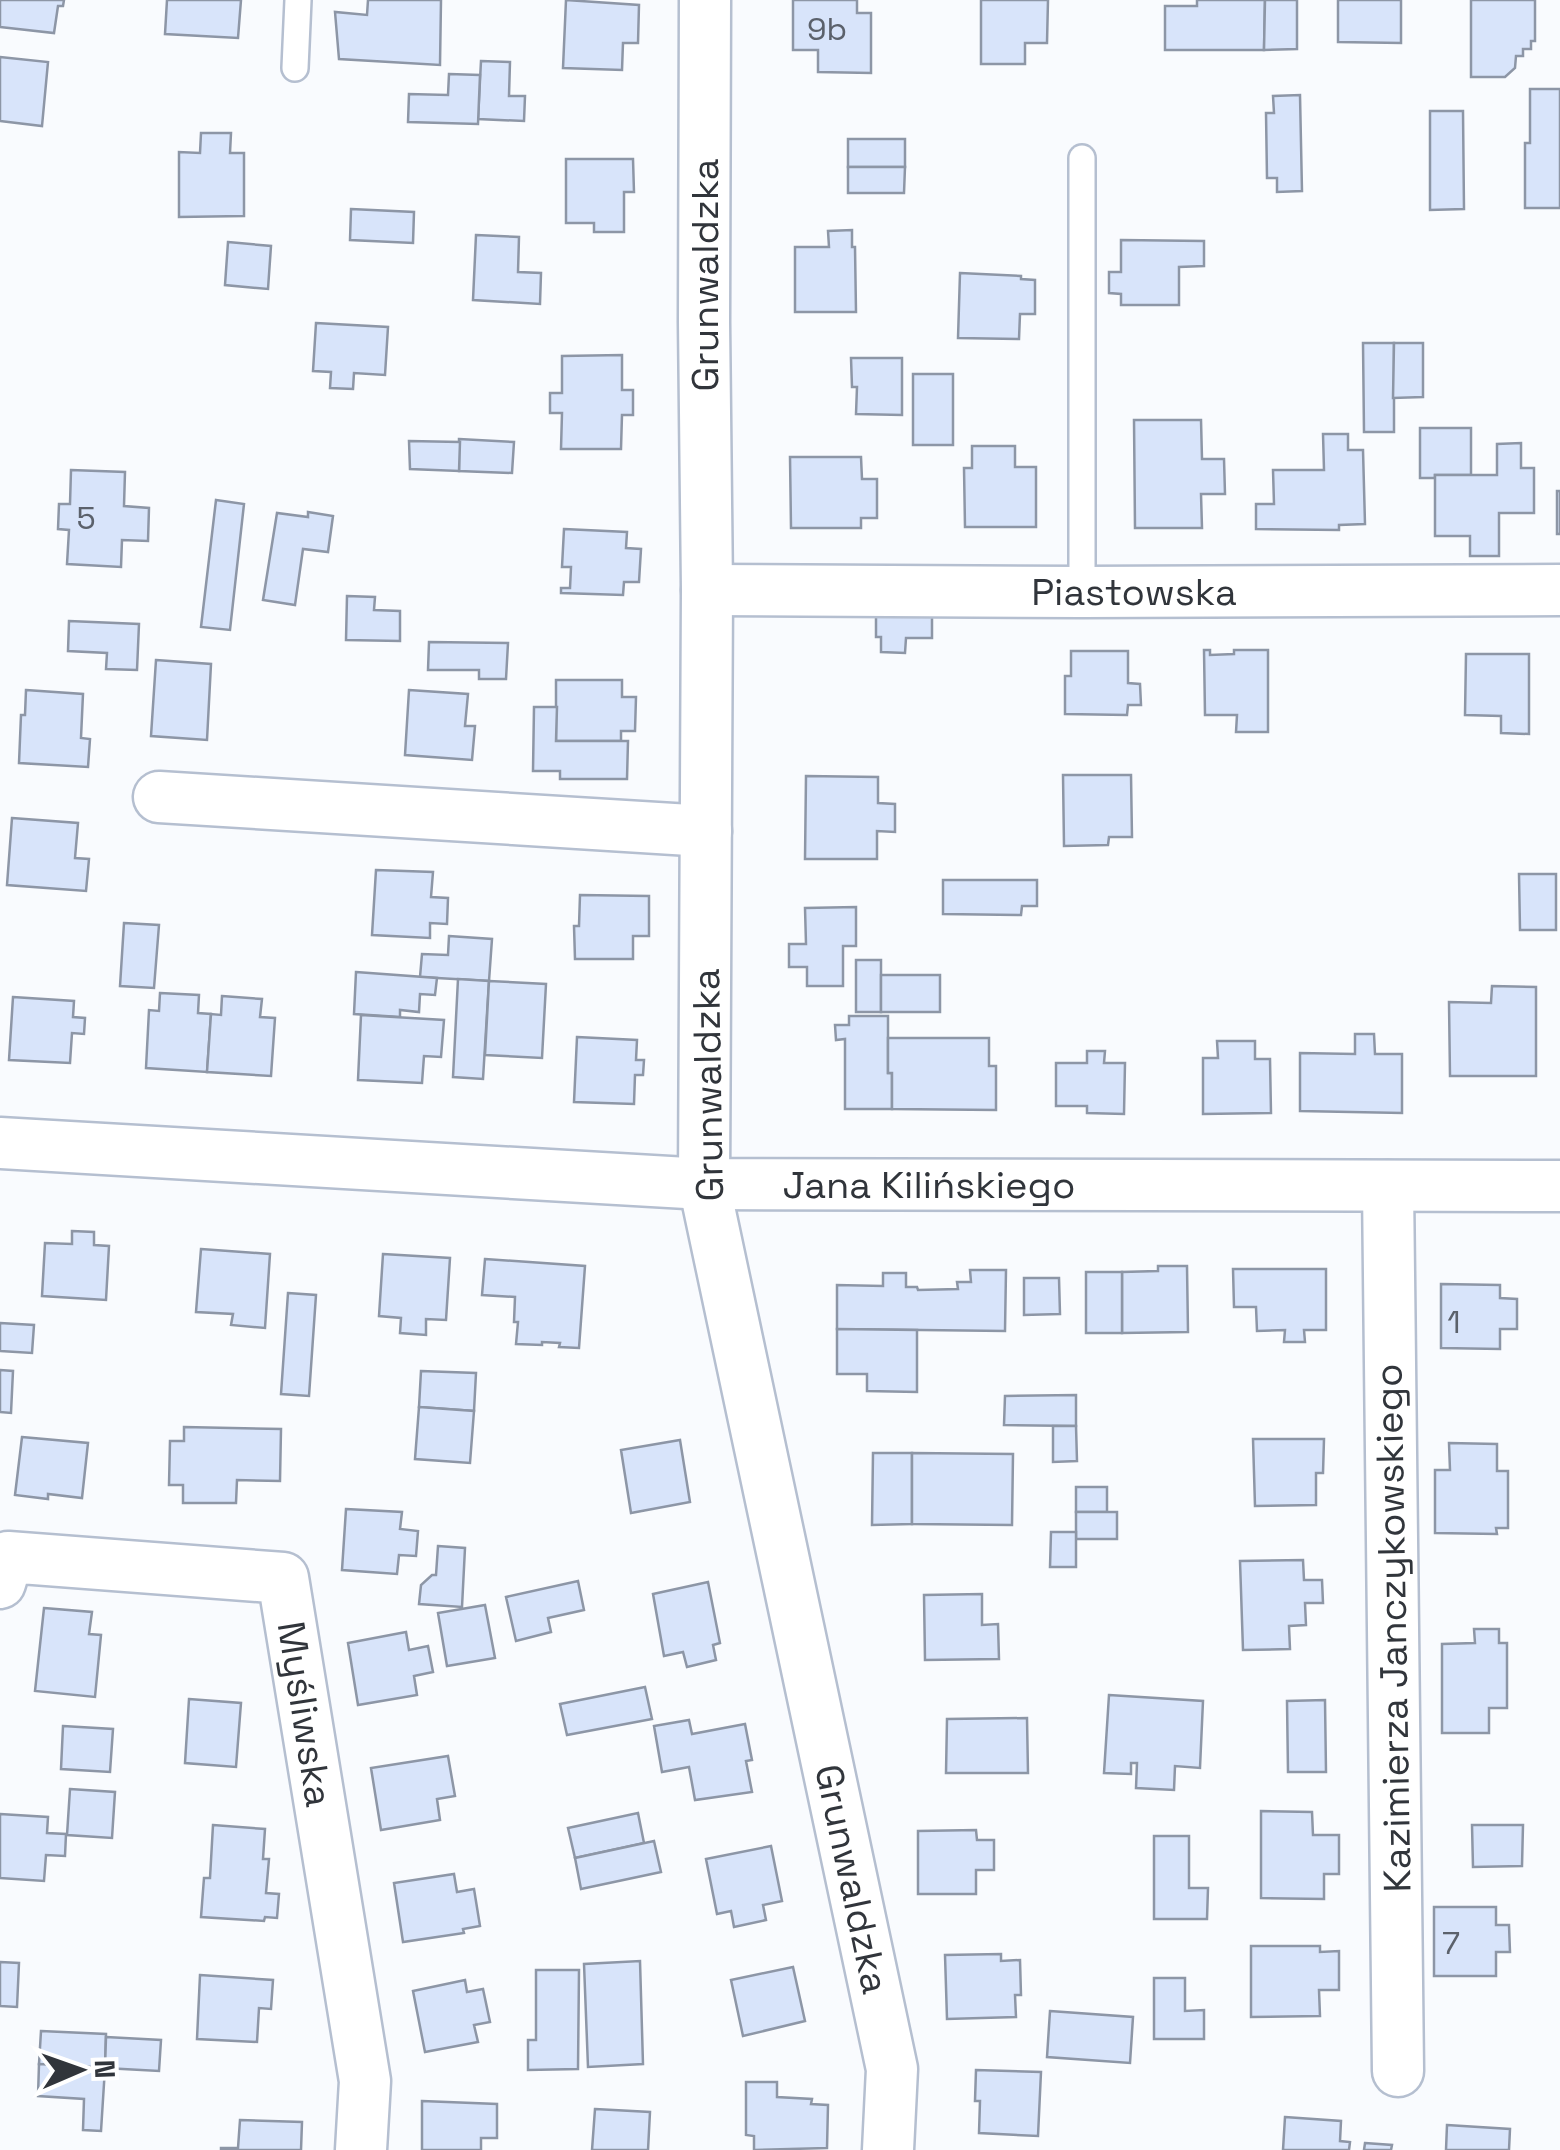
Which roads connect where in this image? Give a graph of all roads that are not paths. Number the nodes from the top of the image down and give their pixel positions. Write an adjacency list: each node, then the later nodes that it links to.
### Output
1 (298, 0): 3 (lane)
2 (705, 0): 5 (street, Grunwaldzka)
3 (295, 68)
4 (1082, 158): 7 (lane)
5 (707, 590): 7 (street, Piastowska); 9 (street, Grunwaldzka)
6 (1560, 590): 7 (street, Piastowska)
7 (1082, 592)
8 (159, 797): 9 (street)
9 (706, 831): 11 (street, Grunwaldzka)
10 (0, 1143): 11 (street, Jana Kilińskiego)
11 (704, 1184): 12 (street, Jana Kilińskiego); 17 (street, Grunwaldzka)
12 (1388, 1186): 13 (street, Jana Kilińskiego); 15 (street, Kazimierza Janczykowskiego)
13 (1560, 1186)
14 (0, 1583): 16 (street, Myśliwska)
15 (1398, 2071)
16 (360, 2150)
17 (888, 2150)

